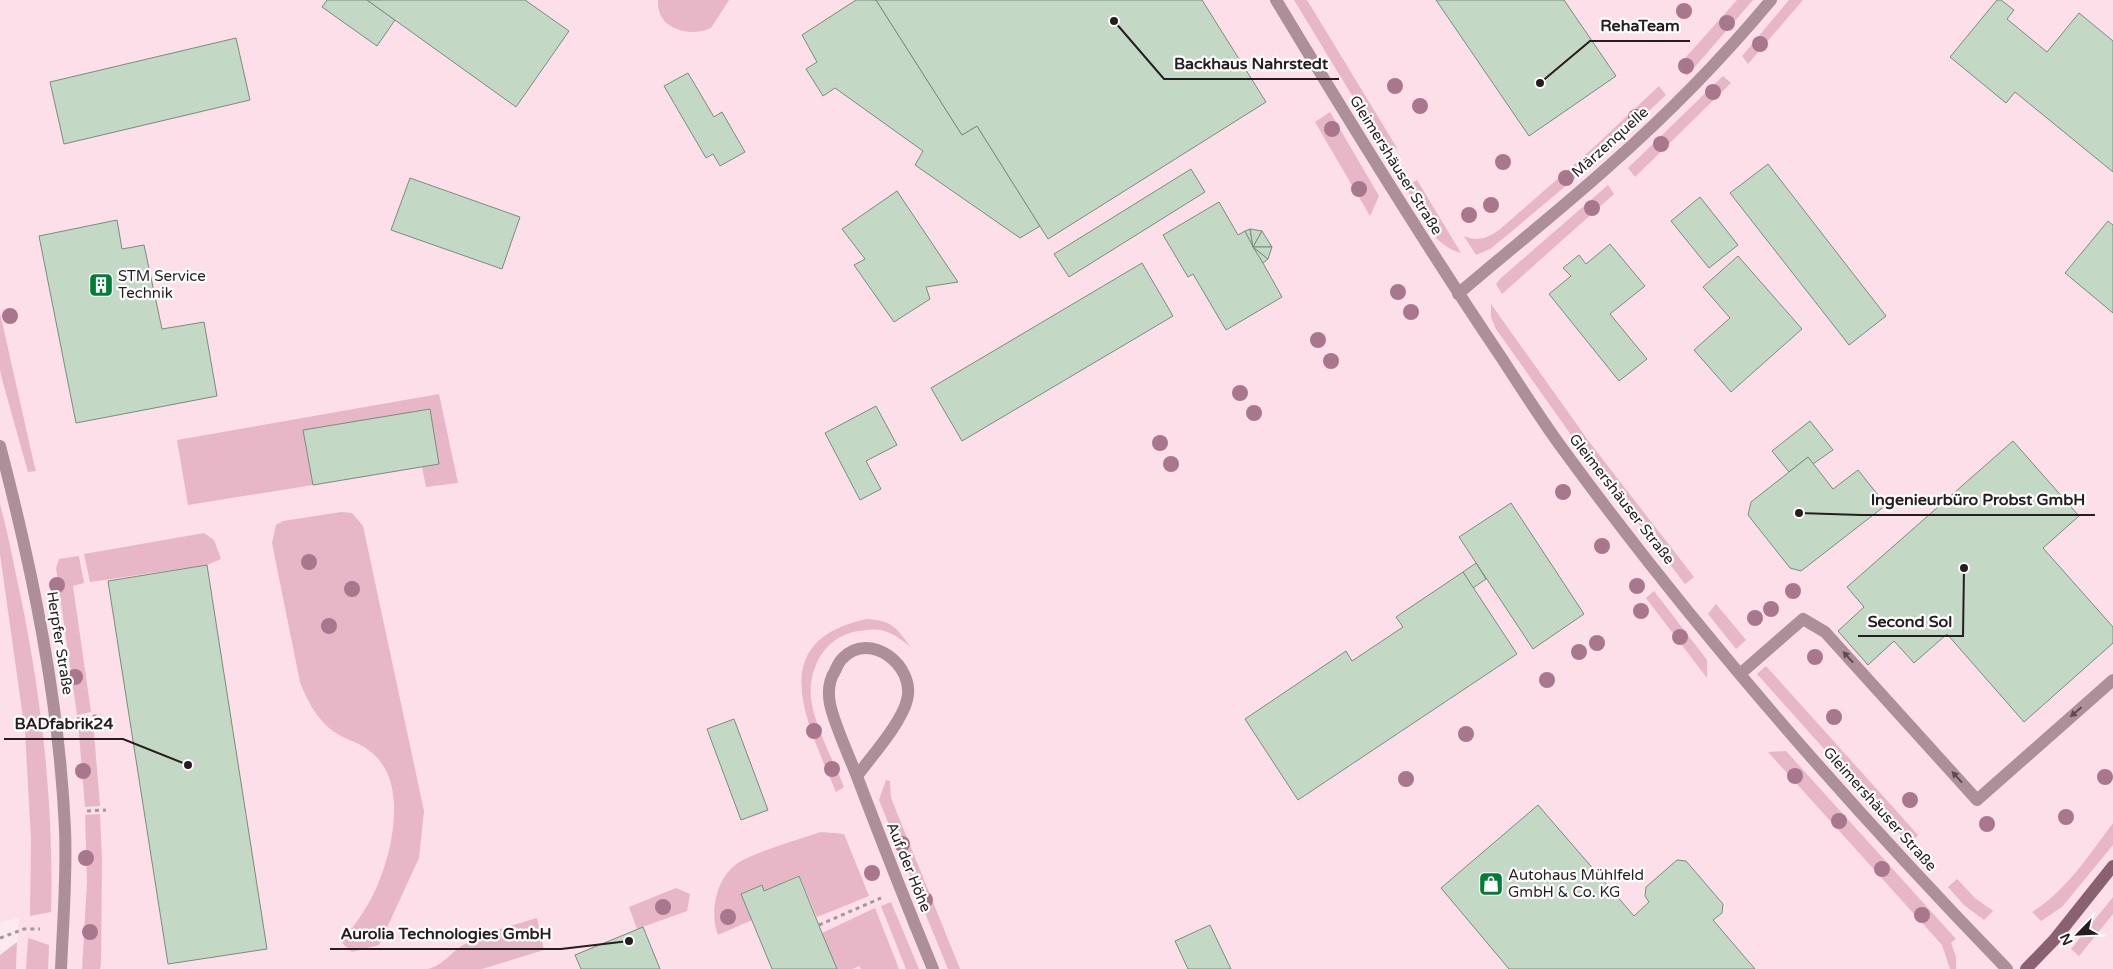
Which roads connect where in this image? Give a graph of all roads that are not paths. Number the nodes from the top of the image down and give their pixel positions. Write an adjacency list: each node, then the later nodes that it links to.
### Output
1 (1276, 0): 3 (street, Gleimershäuser Straße)
2 (1771, 0): 3 (street, Märzenquelle)
3 (1458, 294): 5 (street, Gleimershäuser Straße)
4 (0, 446): 9 (street, Herpfer Straße)
5 (1740, 674): 6 (street, one-way to 5); 11 (street, Gleimershäuser Straße)
6 (2113, 680)
7 (857, 776): 7 (street, Auf der Höhe); 10 (street, Auf der Höhe)
8 (2113, 866): 12 (main road)
9 (61, 969)
10 (933, 969)
11 (2007, 969)
12 (2026, 969)

